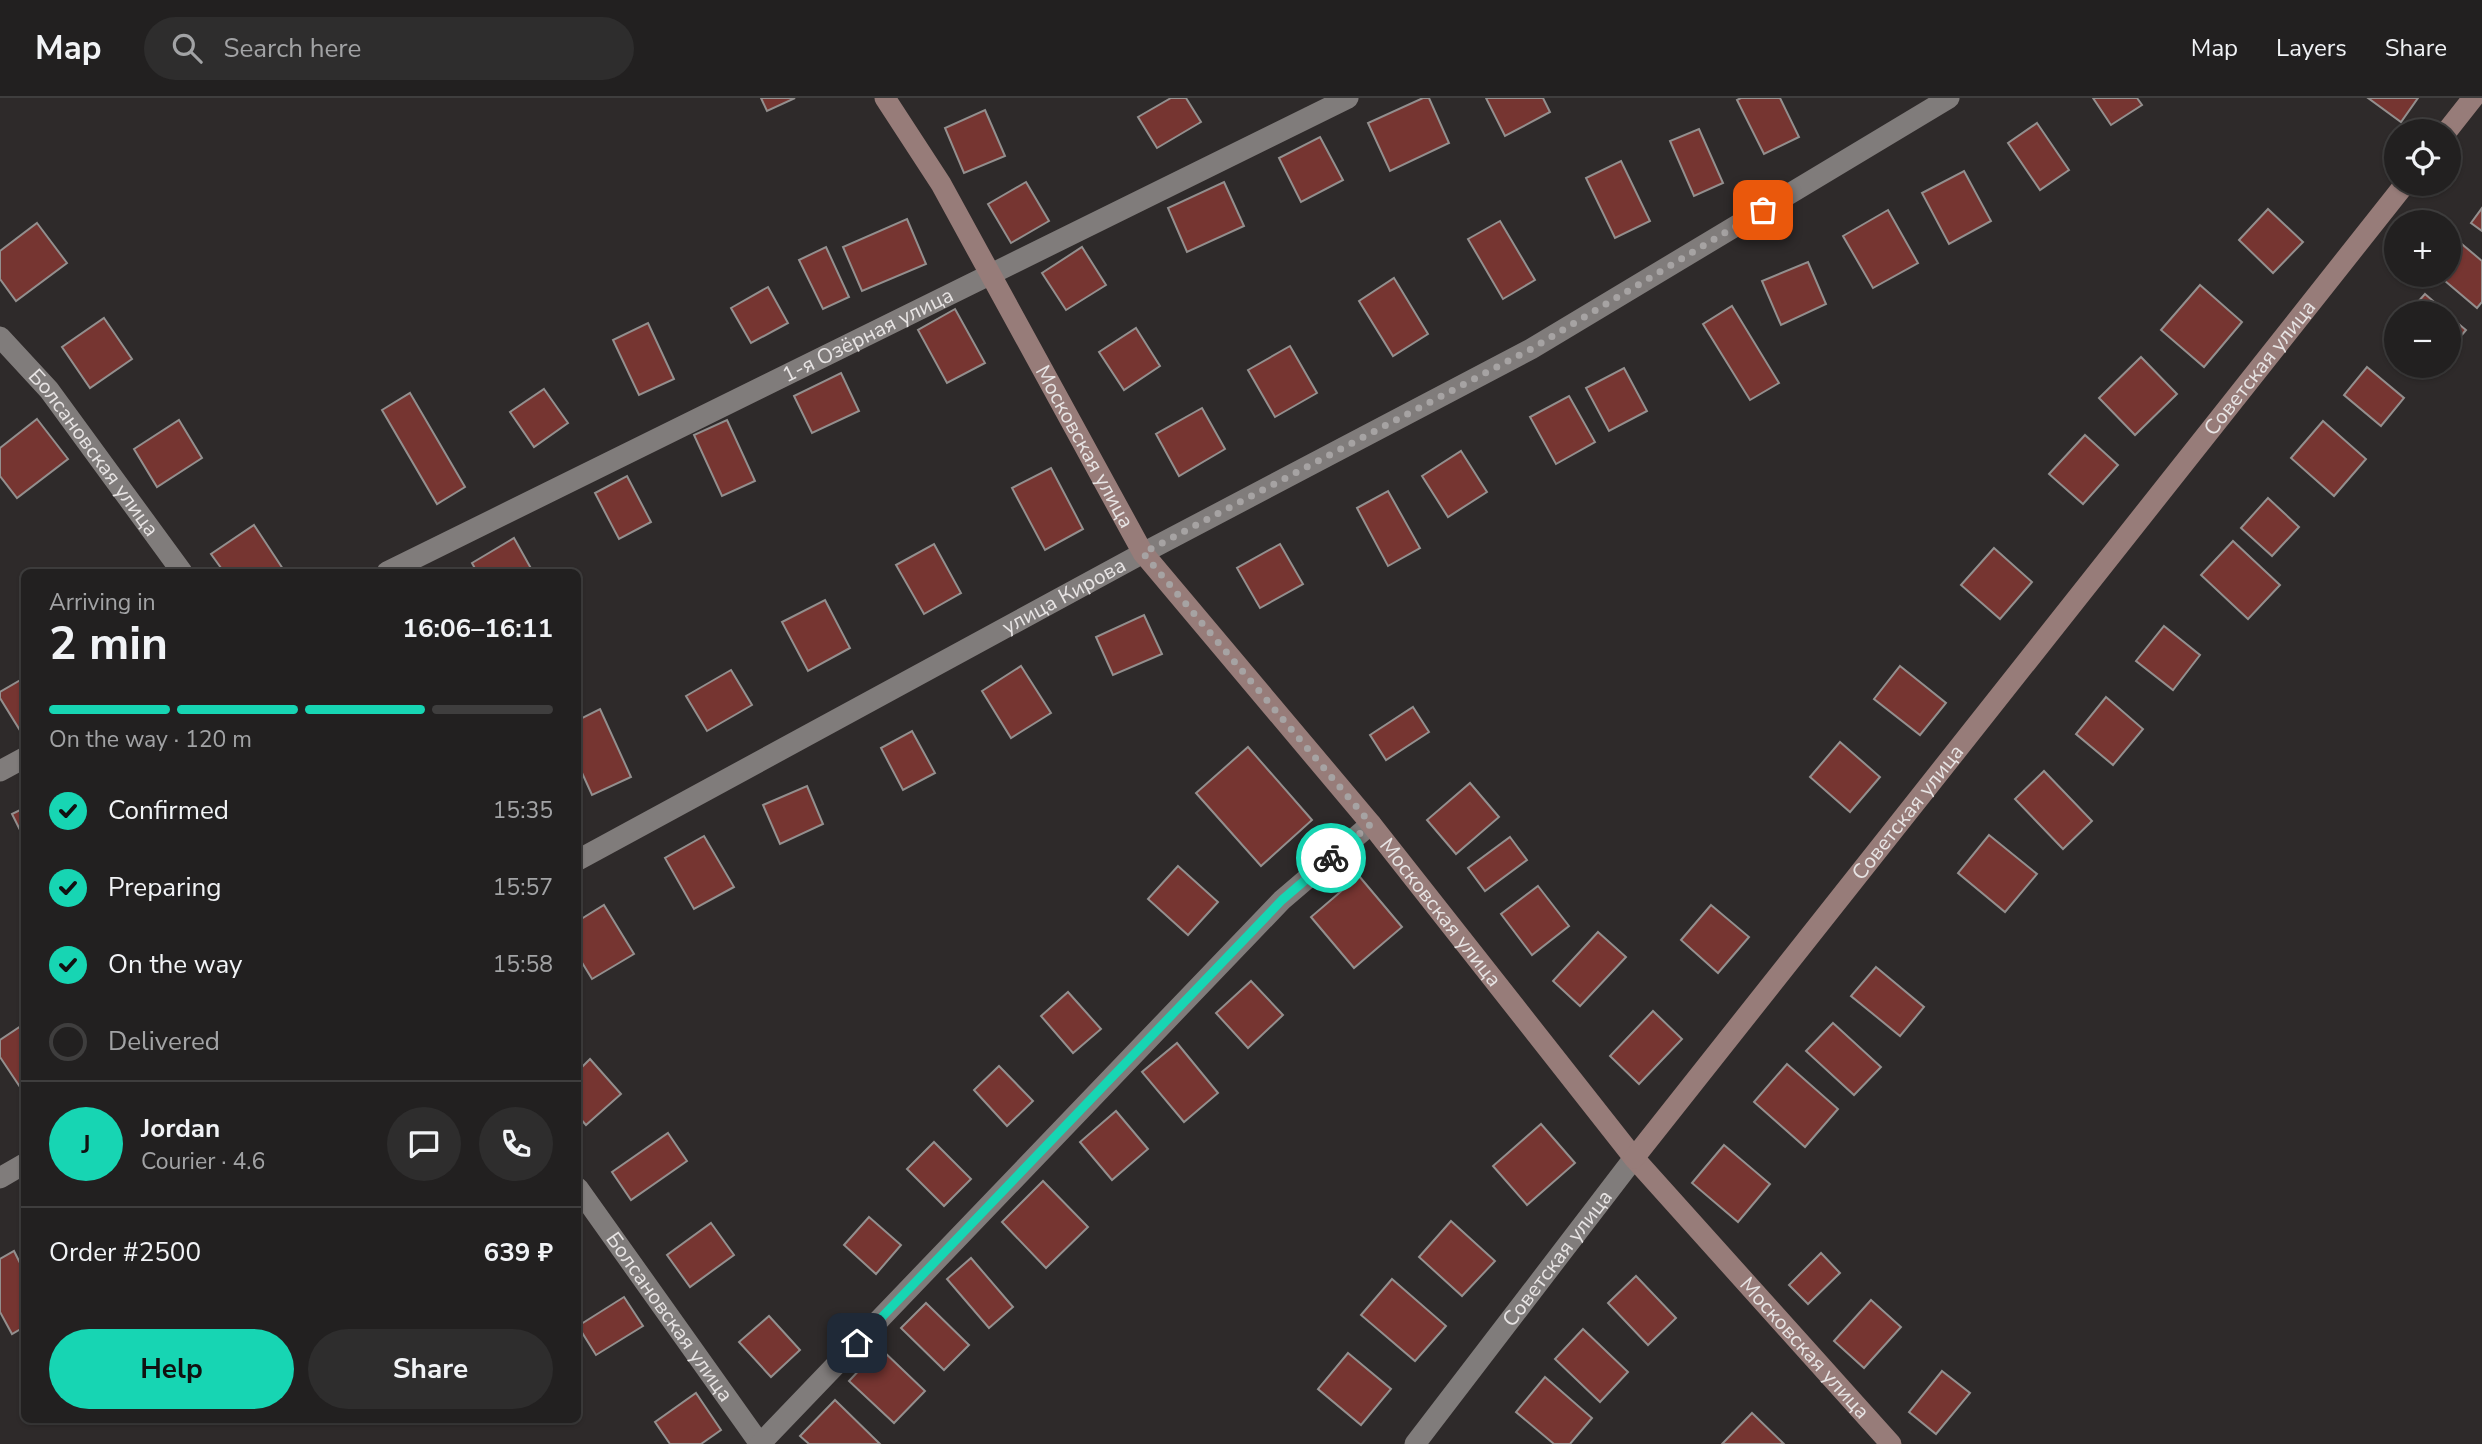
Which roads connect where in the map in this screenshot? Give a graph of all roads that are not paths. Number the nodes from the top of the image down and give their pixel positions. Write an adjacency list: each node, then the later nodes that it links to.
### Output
1 (885, 98): 7 (street, Московская улица)
2 (1348, 98): 7 (street, 1-я Озёрная улица)
3 (1949, 98): 9 (street, улица Кирова)
4 (2473, 98): 5 (street)
5 (2456, 119)
6 (2396, 196): 16 (street, Советская улица)
7 (990, 274): 9 (street, Московская улица); 11 (street, 1-я Озёрная улица)
8 (0, 337): 10 (street, Болсановская улица)
9 (1143, 553): 14 (street, Московская улица); 15 (street, улица Кирова)
10 (180, 569)
11 (393, 569)
12 (21, 760): 13 (street)
13 (0, 771)
14 (1371, 824): 16 (street, Московская улица); 20 (street)
15 (581, 858)
16 (1634, 1158): 21 (street, Советская улица); 22 (street, Московская улица)
17 (21, 1166): 18 (street)
18 (0, 1178)
19 (581, 1192): 20 (street, Болсановская улица)
20 (760, 1444)
21 (1415, 1444)
22 (1891, 1444)

